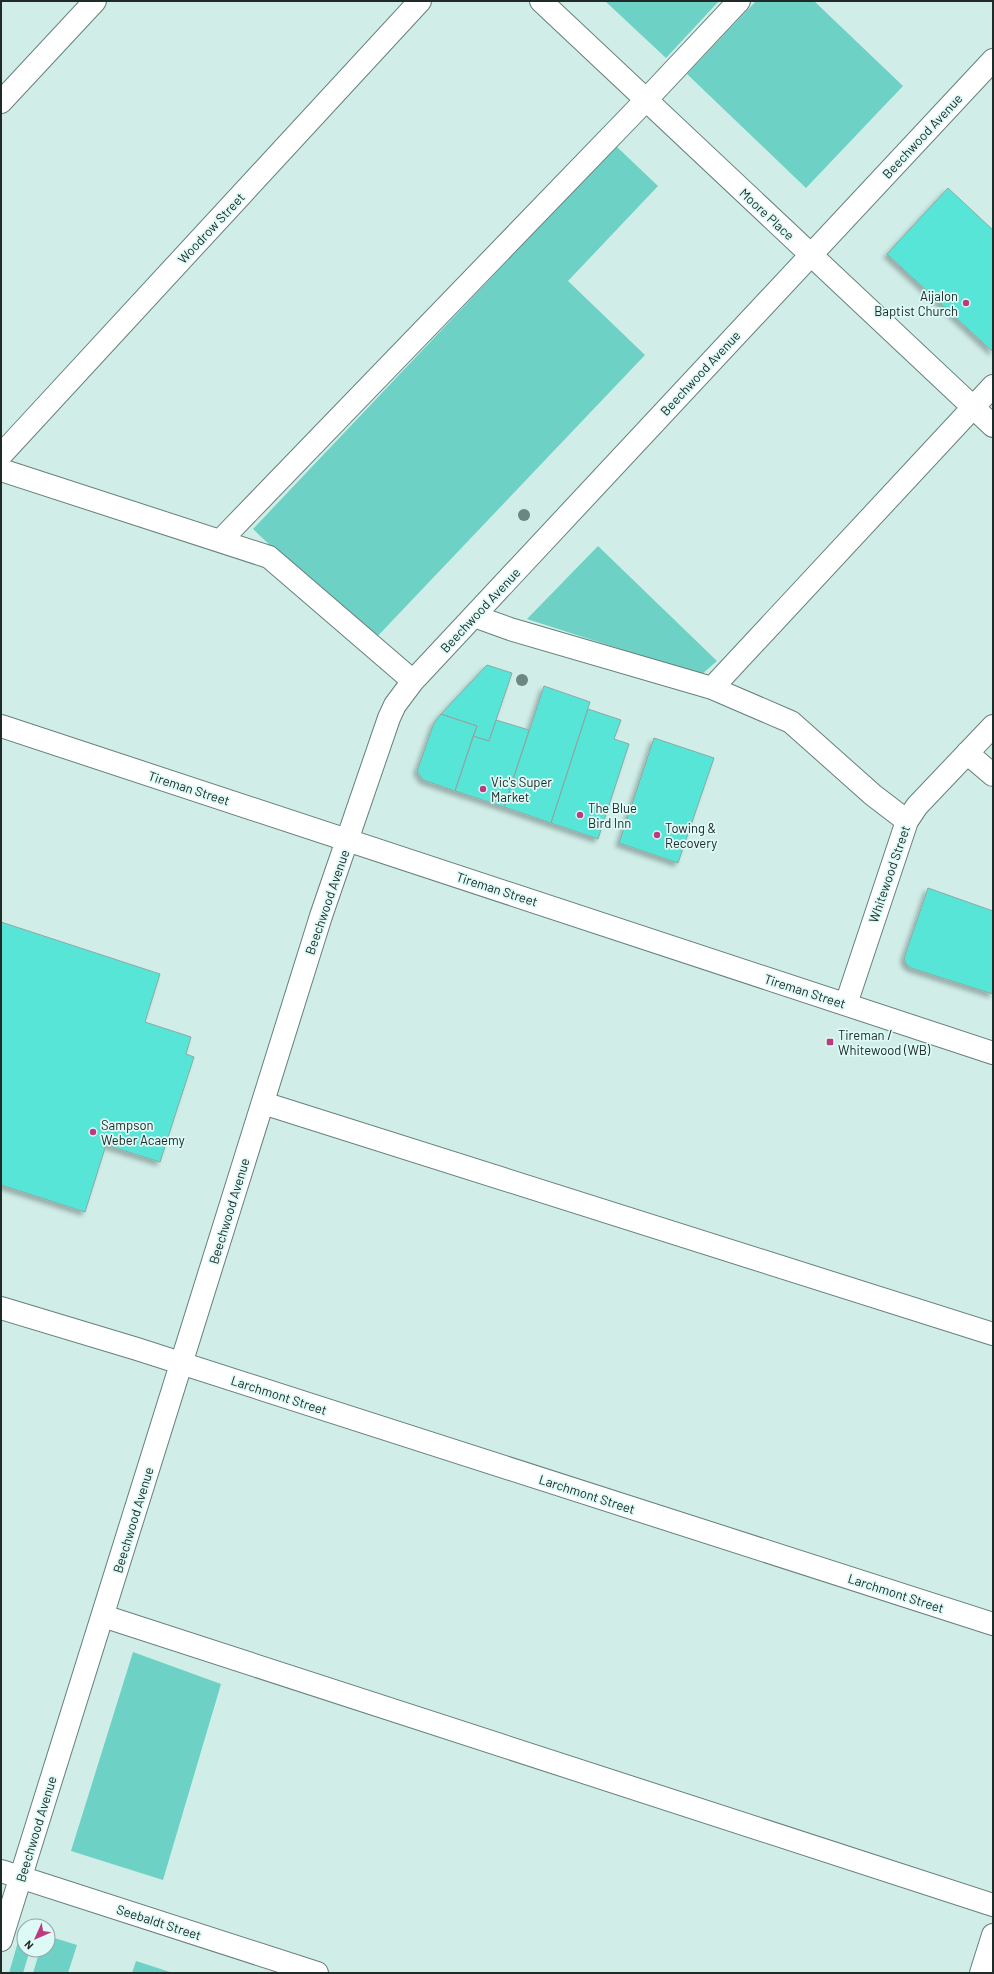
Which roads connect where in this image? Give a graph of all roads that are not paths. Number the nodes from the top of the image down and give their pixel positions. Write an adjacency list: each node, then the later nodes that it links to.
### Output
1 (95, 1): 7 (street)
2 (420, 1): 12 (street, Woodrow Street)
3 (541, 1): 6 (street, Moore Place)
4 (739, 1): 6 (street)
5 (993, 60): 8 (street, Beechwood Avenue)
6 (646, 100): 8 (street, Moore Place); 14 (street)
7 (1, 102)
8 (810, 255): 10 (street, Moore Place); 15 (street, Beechwood Avenue)
9 (993, 386): 10 (street)
10 (973, 407): 11 (street, Moore Place); 17 (street)
11 (993, 426)
12 (1, 455)
13 (1, 470): 14 (street)
14 (222, 540): 16 (street)
15 (474, 616): 16 (street, Beechwood Avenue); 17 (street)
16 (413, 681): 23 (street, Beechwood Avenue)
17 (712, 688): 22 (street)
18 (1, 726): 23 (street, Tireman Street)
19 (993, 726): 20 (street, Whitewood Street)
20 (967, 753): 21 (street); 22 (street, Whitewood Street)
21 (993, 775)
22 (906, 821): 24 (street, Whitewood Street)
23 (347, 840): 24 (street, Tireman Street); 26 (street, Beechwood Avenue)
24 (846, 1004): 25 (street, Tireman Street)
25 (993, 1053)
26 (263, 1103): 28 (street); 29 (street, Beechwood Avenue)
27 (1, 1308): 29 (street, Larchmont Street)
28 (993, 1334)
29 (181, 1364): 30 (street, Beechwood Avenue); 31 (street, Larchmont Street)
30 (103, 1616): 32 (street, Beechwood Avenue); 33 (street)
31 (993, 1624)
32 (11, 1874): 35 (street, Beechwood Avenue); 36 (street, Seebaldt Street)
33 (993, 1905)
34 (993, 1935): 37 (street)
35 (1, 1940)
36 (317, 1973)
37 (981, 1973)

